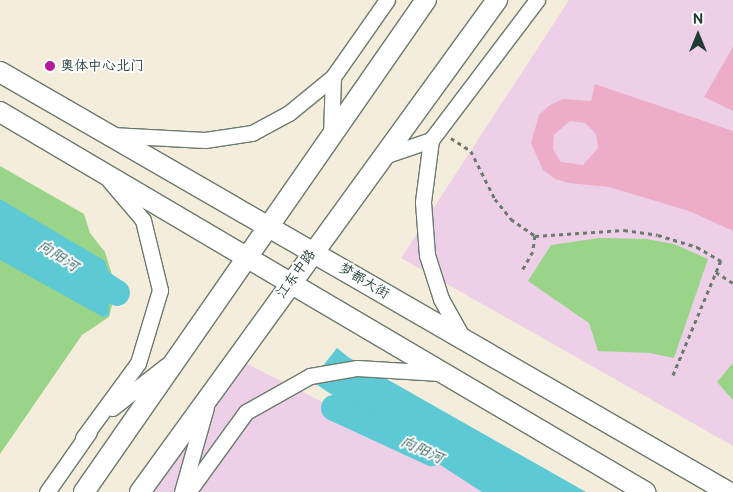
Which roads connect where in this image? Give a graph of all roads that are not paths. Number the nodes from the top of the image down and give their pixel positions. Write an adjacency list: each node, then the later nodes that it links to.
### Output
1 (387, 0): 6 (street)
2 (426, 0): 10 (main road)
3 (497, 0): 11 (main road, 江东中路)
4 (537, 0): 9 (street)
5 (0, 72): 8 (main road, 梦都大街)
6 (334, 77): 8 (street); 10 (street)
7 (0, 112): 12 (main road)
8 (106, 134): 13 (main road, 梦都大街)
9 (435, 135): 11 (street); 17 (street)
10 (331, 136): 13 (main road)
11 (381, 157): 14 (main road, 江东中路)
12 (101, 171): 15 (main road); 21 (street)
13 (268, 225): 14 (main road, 梦都大街); 15 (main road)
14 (313, 250): 16 (main road, 江东中路); 17 (main road, 梦都大街)
15 (247, 256): 16 (main road); 18 (main road)
16 (289, 282): 19 (main road); 20 (main road, 江东中路)
17 (466, 343): 28 (main road, 梦都大街)
18 (176, 358): 21 (street); 23 (main road)
19 (442, 373): 26 (street); 27 (main road)
20 (211, 390): 24 (main road, 江东中路); 25 (street, 江东中路)
21 (83, 438): 22 (street)
22 (47, 492)
23 (84, 492)
24 (140, 492)
25 (182, 492)
26 (188, 492)
27 (645, 492)
28 (728, 492)

